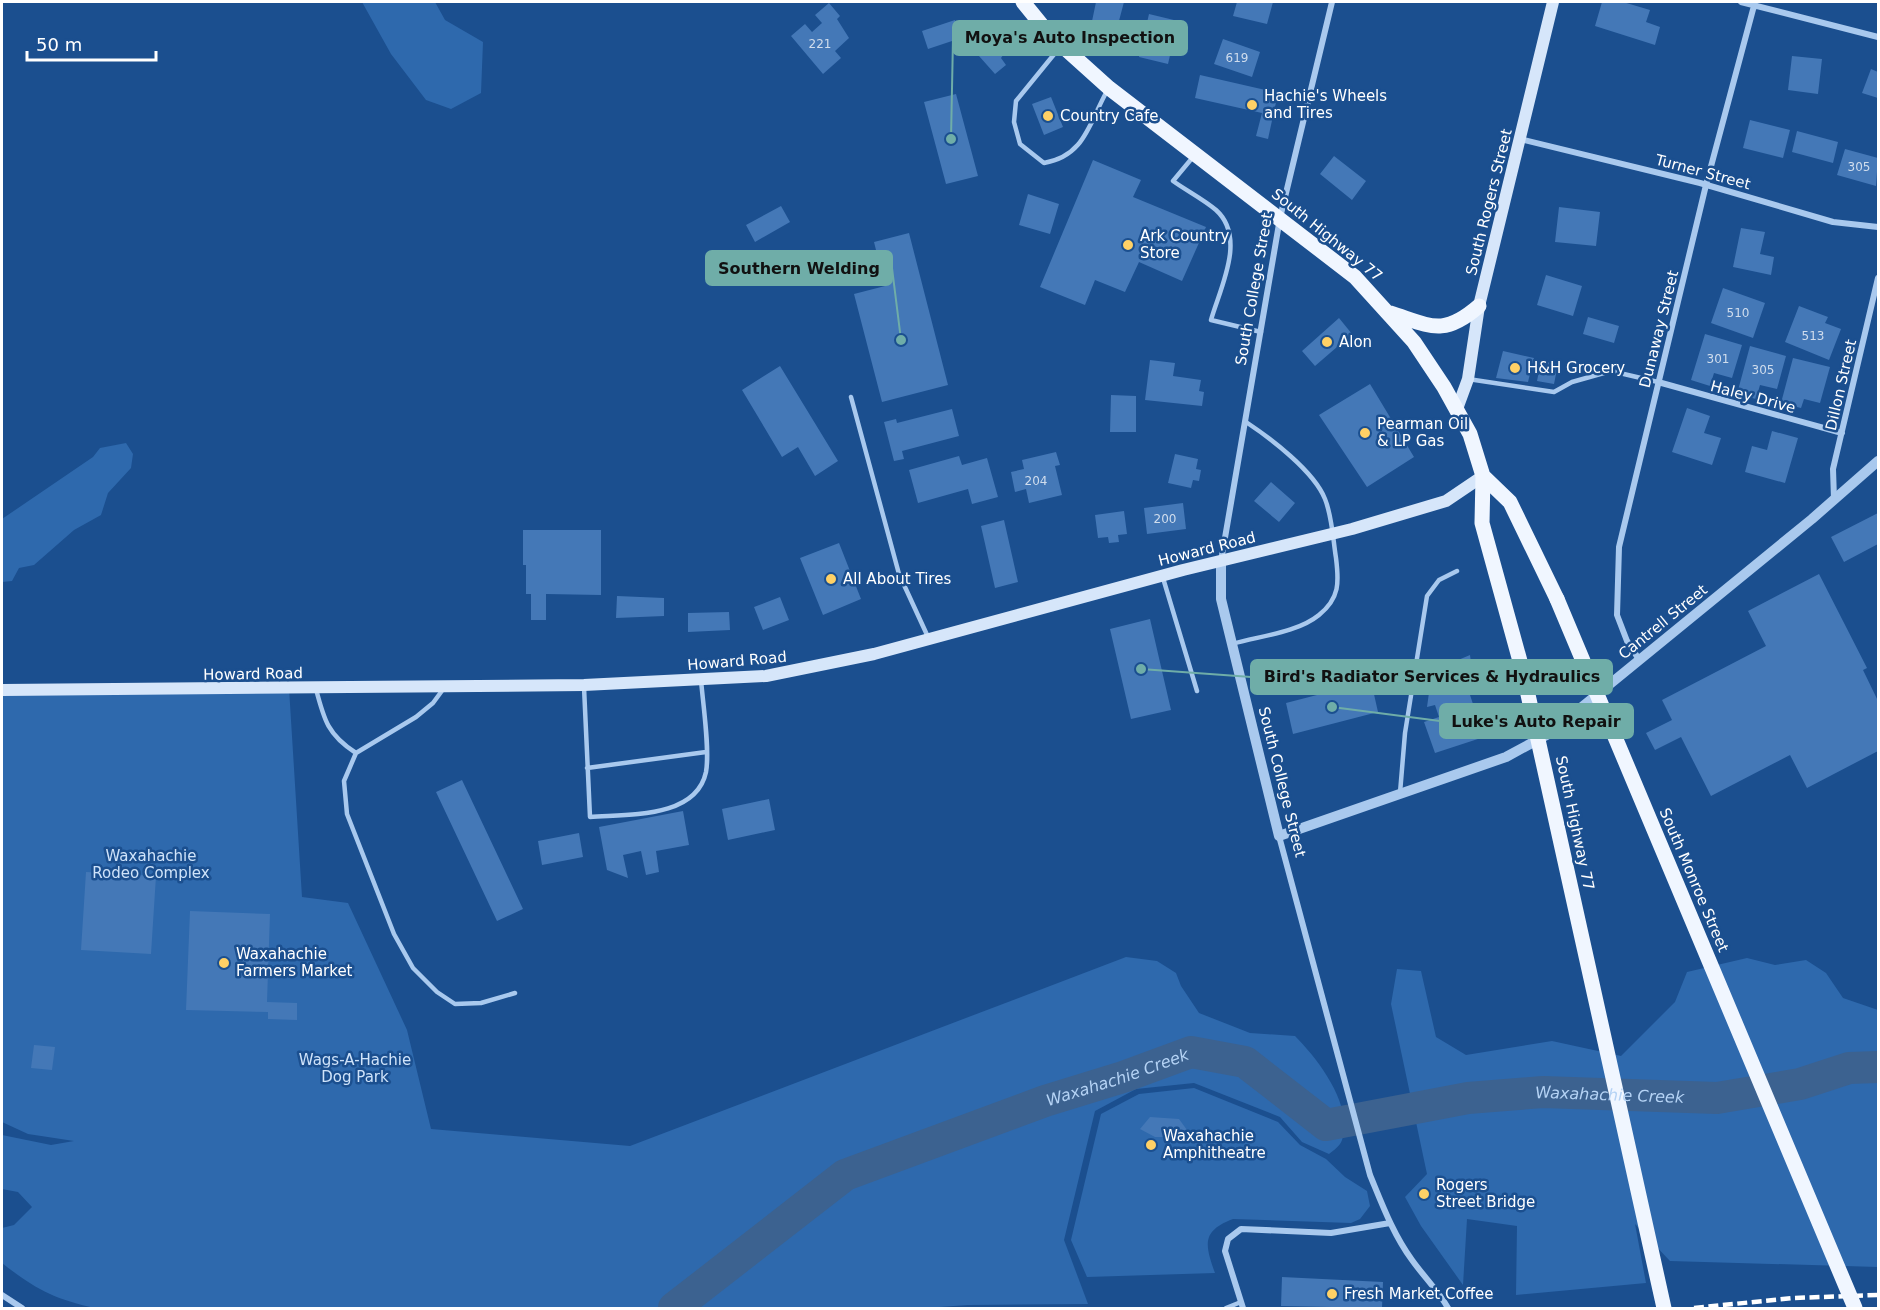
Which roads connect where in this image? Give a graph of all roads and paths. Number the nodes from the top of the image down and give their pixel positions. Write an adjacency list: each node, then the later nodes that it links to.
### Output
1 (1023, 2): 7 (main road, South Highway 77)
2 (1332, 2): 12 (street, South College Street)
3 (1553, 2): 9 (main road, South Rogers Street)
4 (1741, 2): 5 (street)
5 (1754, 3): 6 (street); 11 (street, Dunaway Street)
6 (1878, 37)
7 (1061, 46): 8 (main road, South Highway 77); 8 (lane)
8 (1108, 88): 10 (main road, South Highway 77)
9 (1520, 139): 11 (street, Turner Street); 15 (main road, South Rogers Street)
10 (1194, 154): 12 (main road, South Highway 77); 17 (lane)
11 (1706, 185): 13 (street, Turner Street); 19 (street, Dunaway Street)
12 (1281, 218): 16 (main road, South Highway 77); 17 (street, South College Street)
13 (1878, 227)
14 (1878, 278): 23 (street, Dillon Street)
15 (1479, 306): 16 (main road); 18 (main road, South Rogers Street)
16 (1390, 313): 21 (main road, South Highway 77)
17 (1262, 332): 22 (street, South College Street)
18 (1468, 379): 19 (lane); 21 (main road, South Rogers Street)
19 (1658, 382): 23 (street, Haley Drive); 33 (street, Dunaway Street)
20 (851, 397): 31 (lane)
21 (1456, 409): 25 (main road, South Highway 77)
22 (1246, 422): 27 (lane); 28 (street, South College Street)
23 (1842, 433): 26 (street, Dillon Street)
24 (1878, 461): 26 (street, Cantrell Street)
25 (1483, 476): 27 (main road, Howard Road); 52 (main road, South Highway 77, bridge); 53 (main road, South Monroe Street, bridge)
26 (1834, 499): 33 (street, Cantrell Street)
27 (1332, 534): 28 (main road, Howard Road); 32 (lane)
28 (1221, 561): 30 (main road, Howard Road); 32 (street, South College Street)
29 (1457, 571): 43 (lane)
30 (1162, 575): 31 (main road, Howard Road); 39 (lane)
31 (929, 639): 34 (main road, Howard Road)
32 (1232, 644): 44 (street, South College Street)
33 (1640, 661): 43 (street, Cantrell Street)
34 (701, 680): 35 (main road, Howard Road); 40 (lane)
35 (584, 685): 36 (main road, Howard Road); 42 (lane)
36 (446, 686): 37 (main road, Howard Road); 41 (lane)
37 (316, 688): 38 (main road, Howard Road); 41 (lane)
38 (2, 690)
39 (1197, 691)
40 (706, 752): 42 (lane); 42 (lane)
41 (356, 753): 45 (lane)
42 (587, 768)
43 (1400, 795): 44 (street, Cantrell Street)
44 (1280, 836): 46 (street, South College Street)
45 (515, 993)
46 (1390, 1223): 48 (street); 51 (street)
47 (2, 1295): 49 (street)
48 (1242, 1305): 50 (lane)
49 (22, 1308)
50 (1226, 1308)
51 (1448, 1308)
52 (1664, 1308)
53 (1855, 1308)

